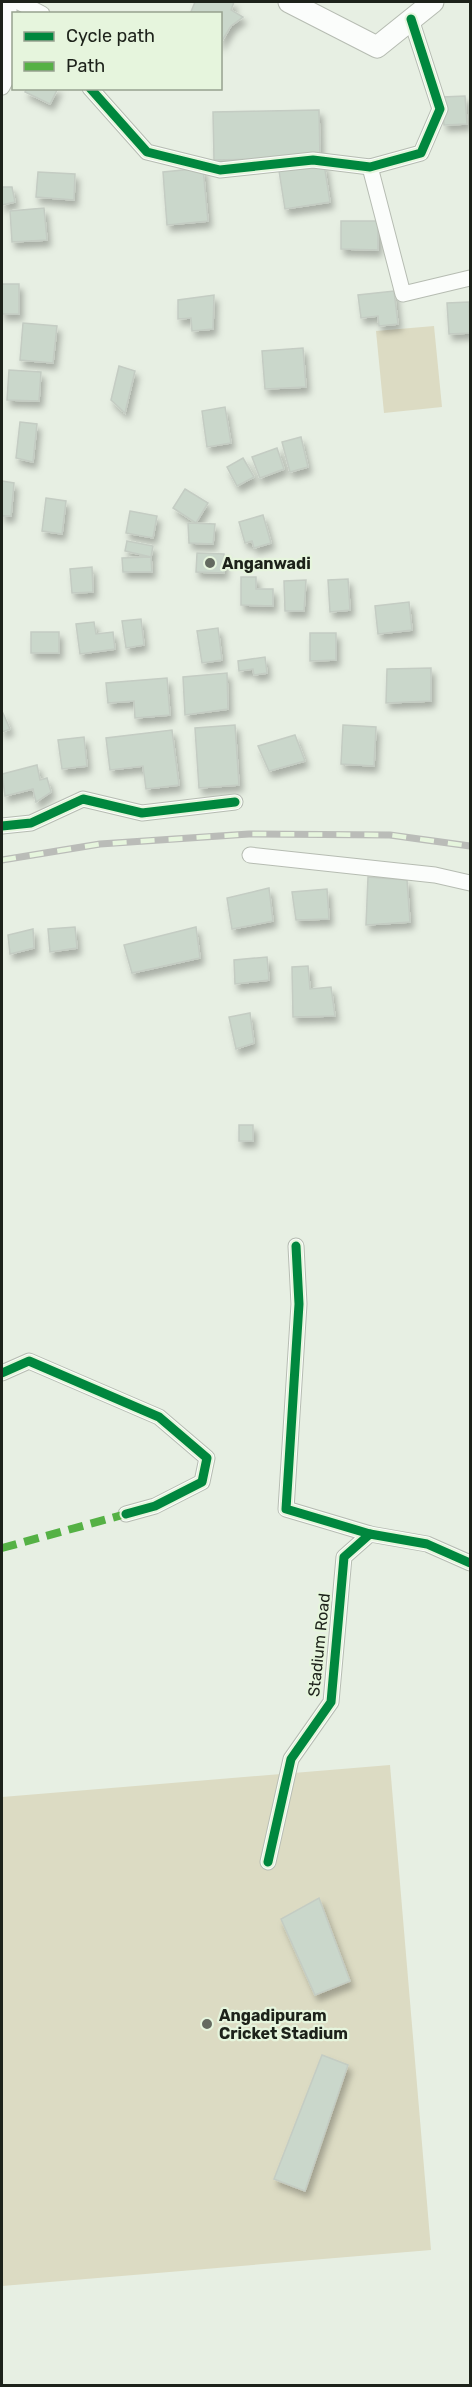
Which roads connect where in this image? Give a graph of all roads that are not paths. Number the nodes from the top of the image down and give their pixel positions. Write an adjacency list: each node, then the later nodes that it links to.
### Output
1 (9, 2): 7 (street)
2 (18, 2): 5 (street)
3 (289, 2): 6 (street)
4 (433, 2): 6 (street)
5 (38, 12)
6 (411, 19): 9 (street)
7 (2, 87)
8 (92, 90): 9 (street)
9 (370, 167): 10 (street)
10 (471, 278)
11 (235, 802): 12 (street)
12 (2, 826)
13 (250, 855): 14 (street)
14 (471, 883)
15 (296, 1246): 18 (street)
16 (2, 1373): 17 (street)
17 (126, 1514)
18 (370, 1534): 19 (street); 20 (street, Stadium Road)
19 (471, 1563)
20 (268, 1862)

